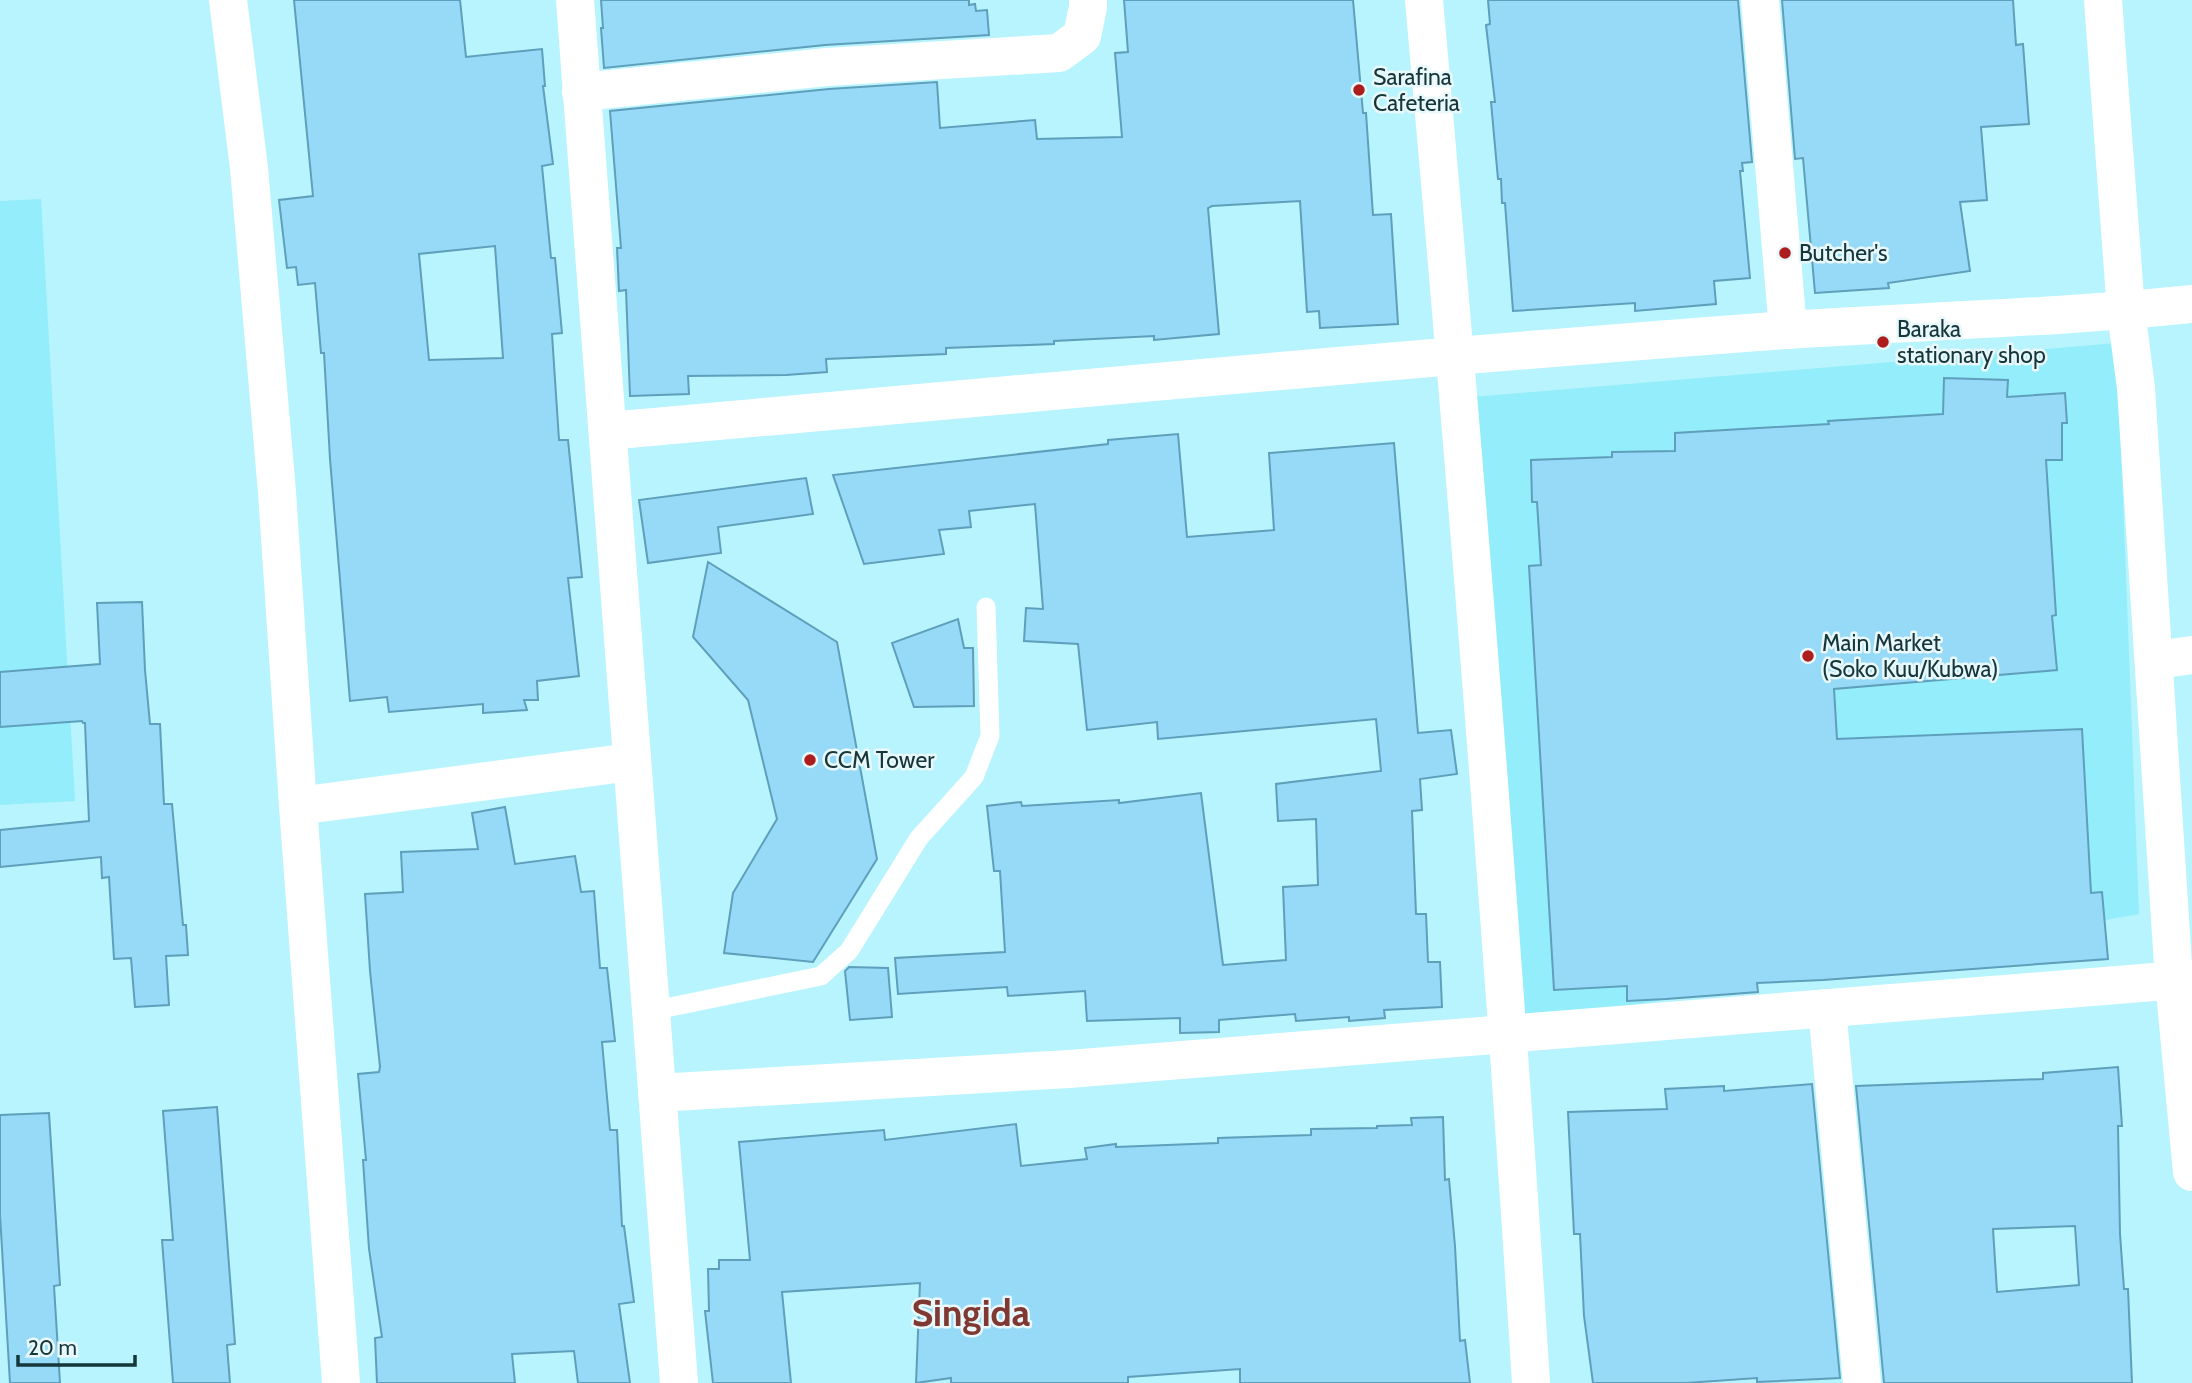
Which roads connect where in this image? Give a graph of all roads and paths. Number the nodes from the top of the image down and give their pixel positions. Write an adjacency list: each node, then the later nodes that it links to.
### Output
1 (228, 0): 17 (street)
2 (575, 0): 7 (street)
3 (1088, 0): 7 (street)
4 (1424, 0): 11 (street)
5 (1760, 0): 10 (street)
6 (2103, 0): 9 (street)
7 (581, 92): 12 (street)
8 (2192, 304): 9 (street)
9 (2126, 311): 10 (street); 15 (street)
10 (1788, 330): 11 (street)
11 (1456, 357): 12 (street); 21 (street)
12 (608, 431): 16 (street)
13 (986, 607): 20 (lane)
14 (2192, 655): 15 (street)
15 (2155, 660): 18 (street)
16 (631, 762): 17 (street); 20 (street)
17 (298, 806): 24 (street)
18 (2183, 980): 19 (street); 23 (street)
19 (1827, 1008): 21 (street); 27 (street)
20 (651, 1011): 22 (street)
21 (1509, 1034): 22 (street); 26 (street)
22 (657, 1093): 25 (street)
23 (2192, 1172)
24 (341, 1383)
25 (679, 1383)
26 (1531, 1383)
27 (1862, 1383)

